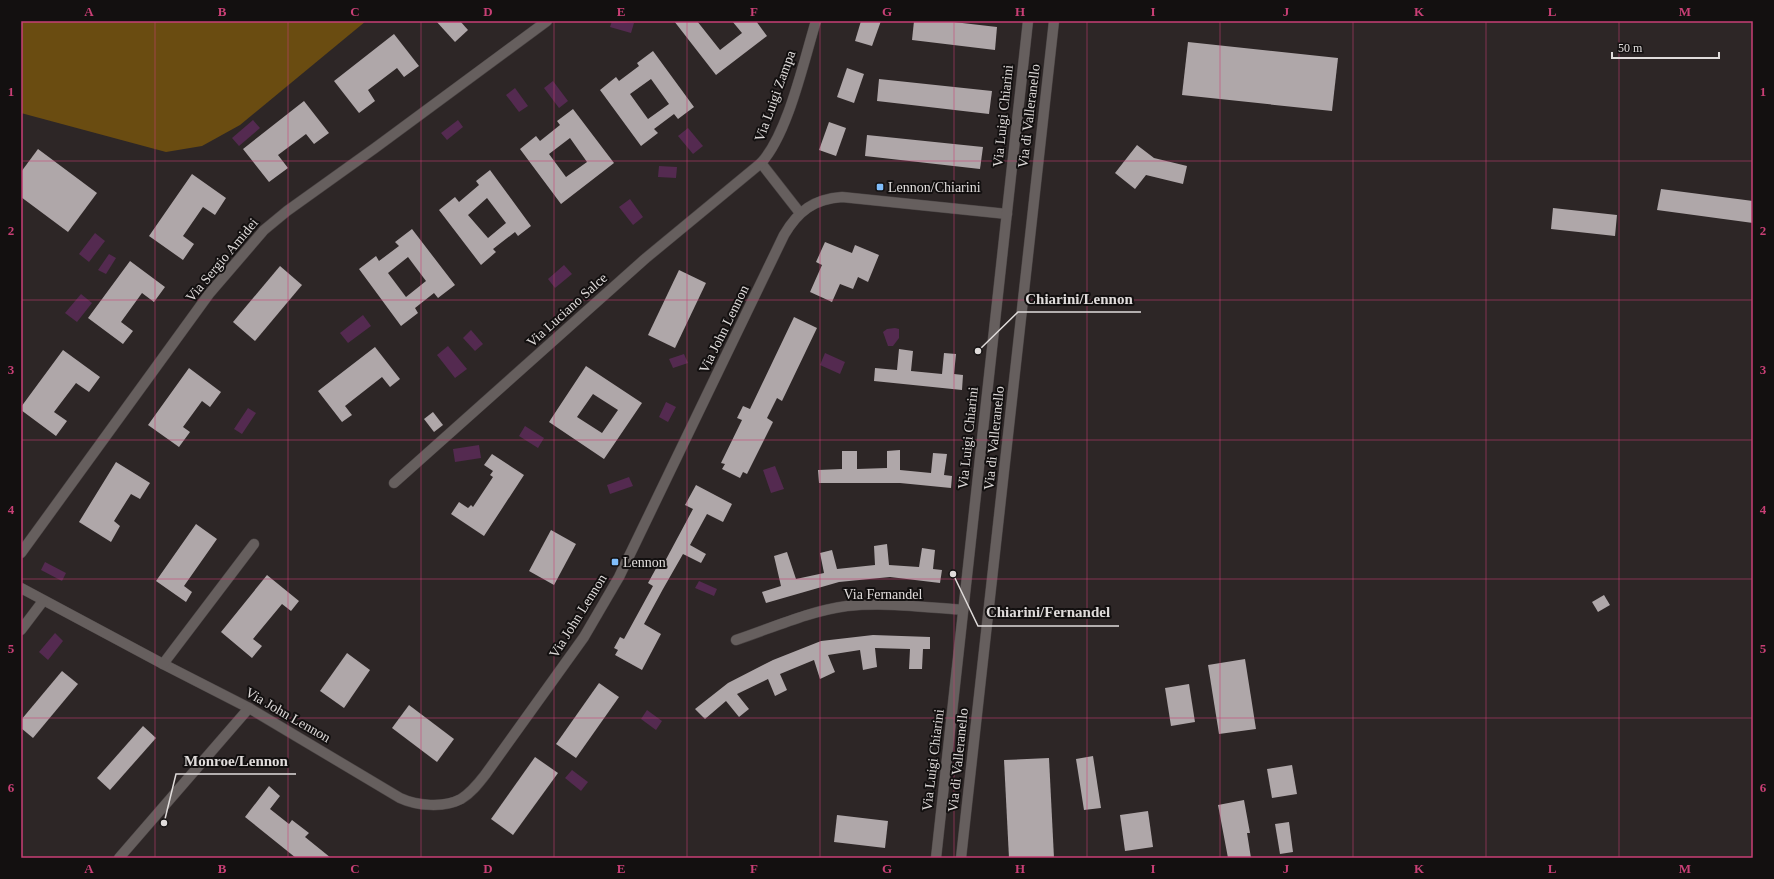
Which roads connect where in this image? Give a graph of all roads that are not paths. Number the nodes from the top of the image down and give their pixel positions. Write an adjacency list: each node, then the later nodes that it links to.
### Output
1 (547, 21): 10 (street, Via Sergio Amidei)
2 (816, 21): 5 (street, Via Luigi Zampa)
3 (1028, 21): 7 (street, Via Luigi Chiarini)
4 (1054, 21): 20 (street, Via di Valleranello)
5 (761, 163): 6 (street, Via Luigi Zampa); 8 (street, Via Luciano Salce)
6 (800, 213): 7 (street, Via John Lennon); 17 (street, Via John Lennon)
7 (1007, 214): 13 (street, Via Luigi Chiarini)
8 (394, 483)
9 (254, 544): 16 (street)
10 (21, 553)
11 (21, 588): 12 (street, Via John Lennon)
12 (43, 601): 14 (street); 16 (street, Via John Lennon)
13 (964, 610): 15 (street, Via Fernandel); 19 (street, Via Luigi Chiarini)
14 (21, 630)
15 (736, 640)
16 (163, 664): 17 (street, Via John Lennon)
17 (249, 708): 18 (street)
18 (119, 858)
19 (936, 858)
20 (961, 858)

